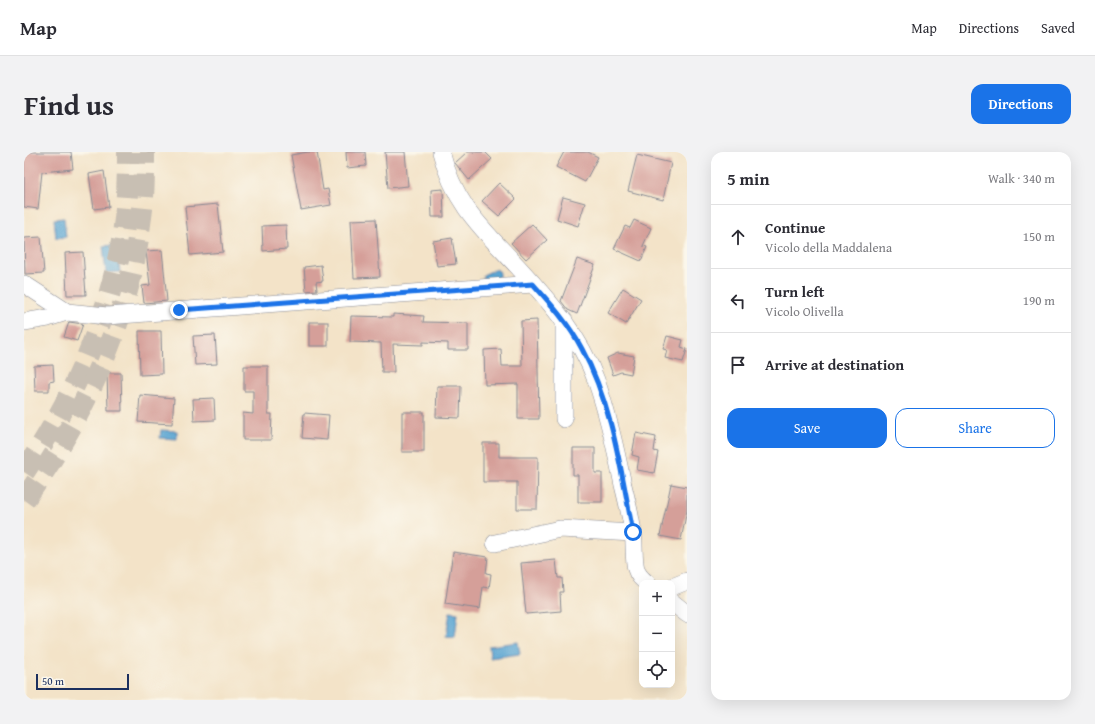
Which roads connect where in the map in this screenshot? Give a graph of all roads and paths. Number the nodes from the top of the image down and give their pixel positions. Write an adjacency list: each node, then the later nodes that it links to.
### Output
1 (441, 152): 3 (street)
2 (24, 284): 4 (street)
3 (533, 284): 4 (street); 5 (street)
4 (66, 312): 6 (street)
5 (564, 320): 7 (street); 8 (street)
6 (24, 322)
7 (564, 419)
8 (633, 532): 9 (street); 10 (street)
9 (495, 543)
10 (644, 580)
11 (687, 580): 12 (street)
12 (675, 585)
13 (675, 604): 14 (street)
14 (687, 614)

